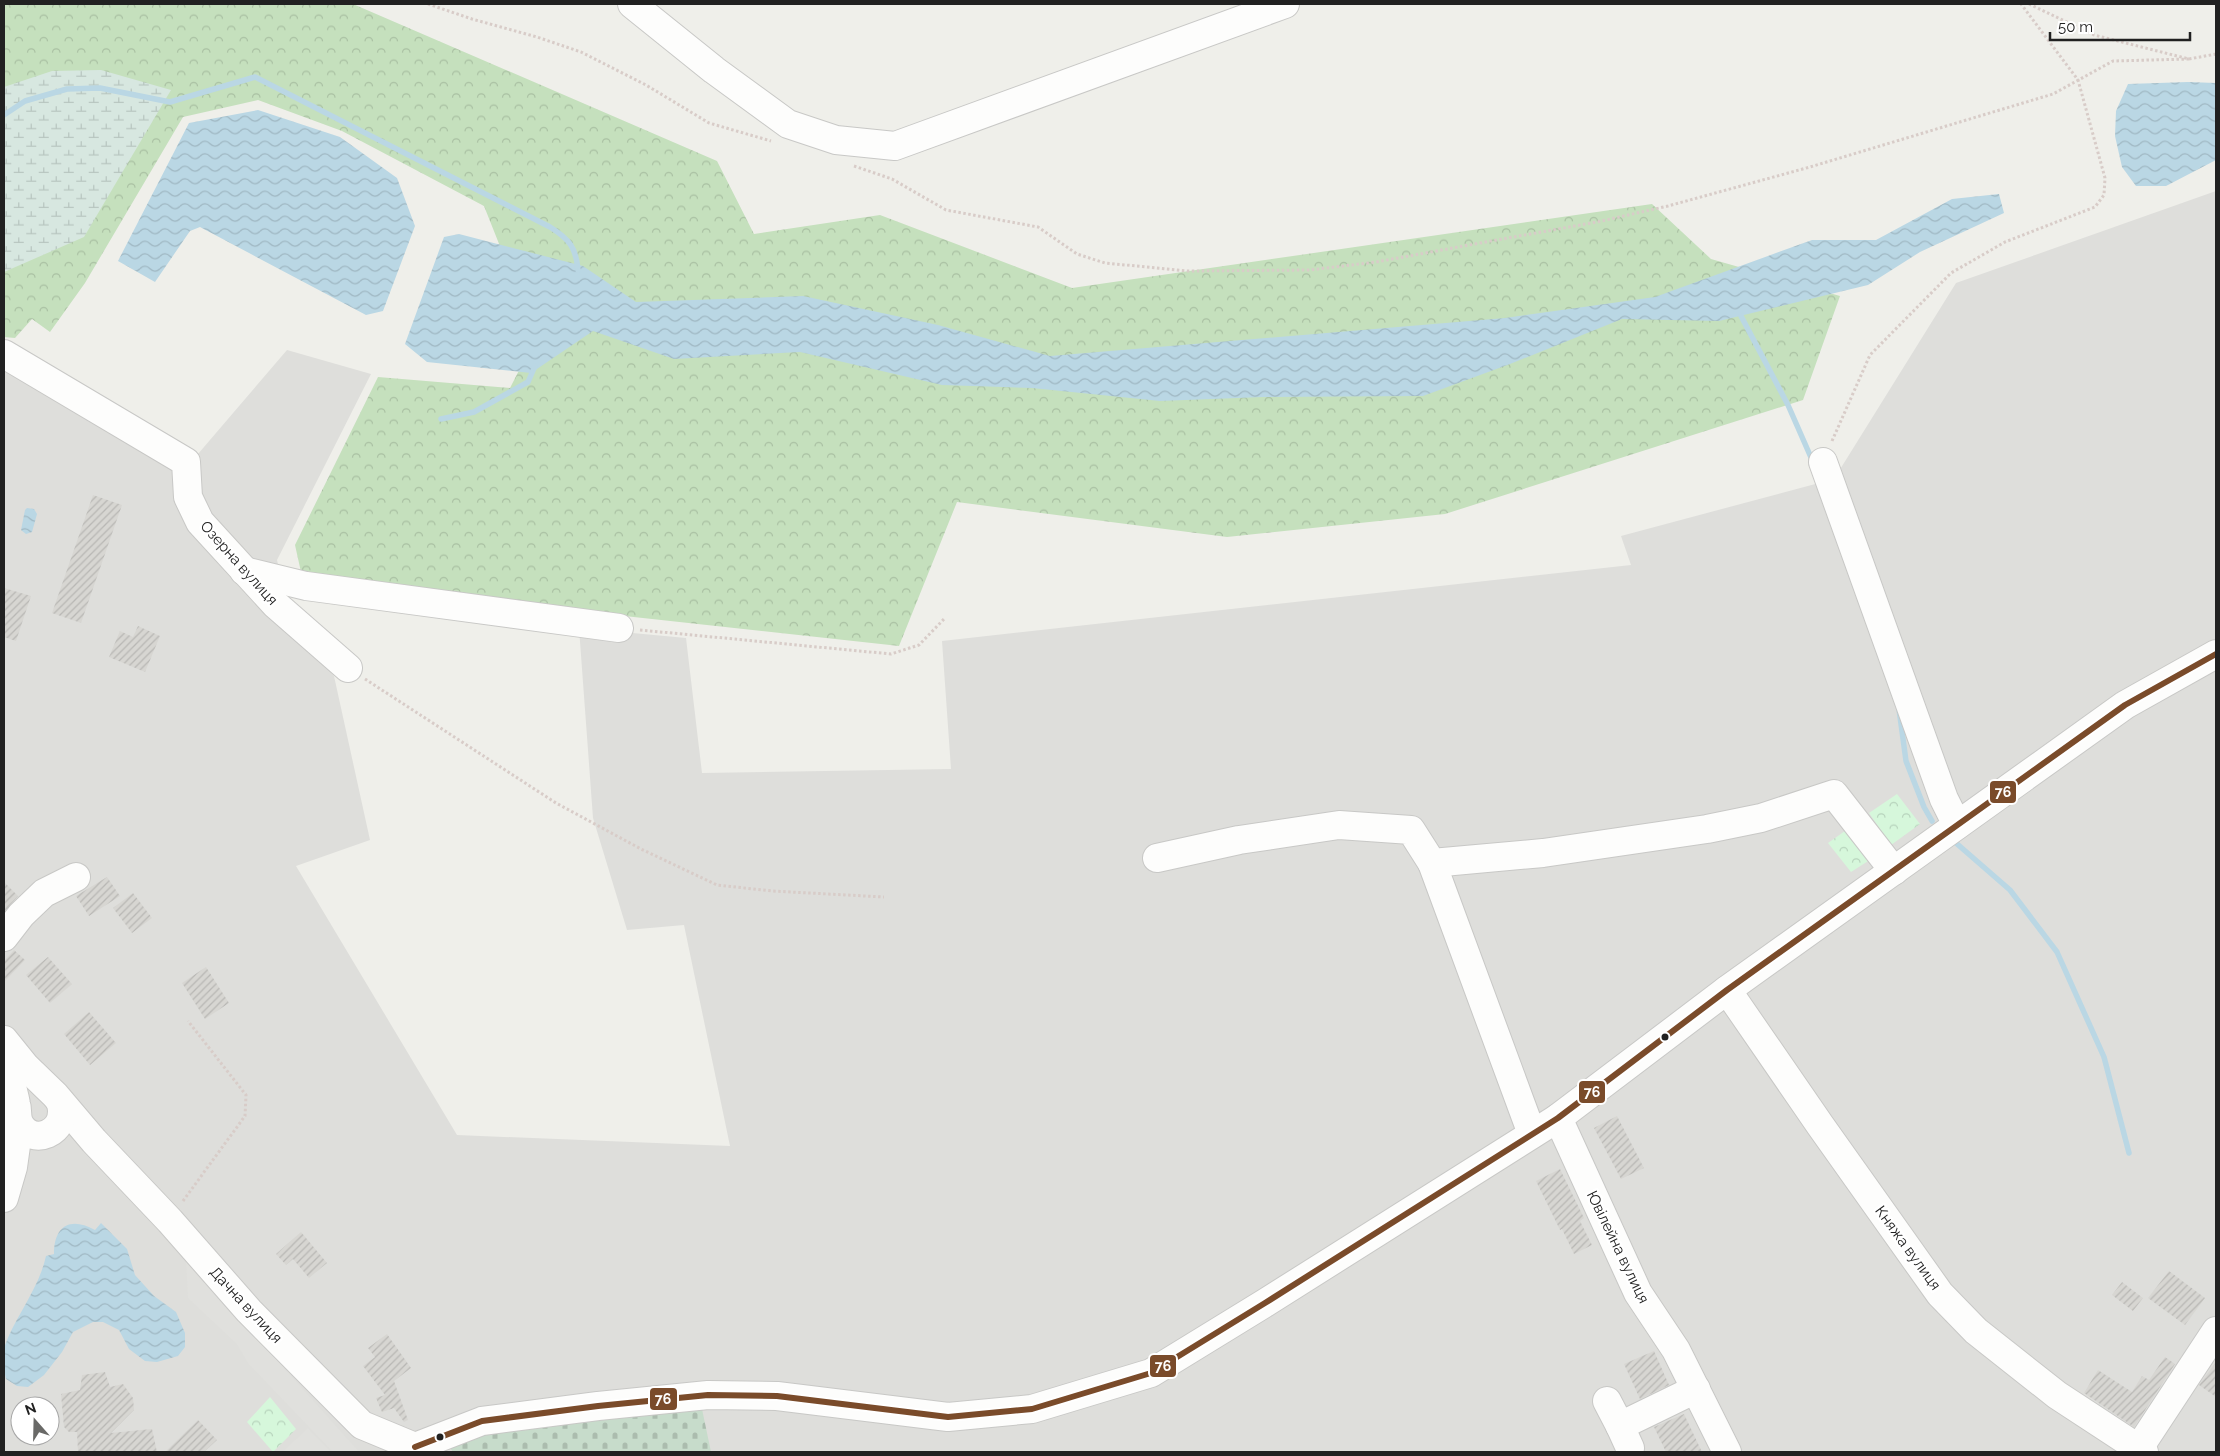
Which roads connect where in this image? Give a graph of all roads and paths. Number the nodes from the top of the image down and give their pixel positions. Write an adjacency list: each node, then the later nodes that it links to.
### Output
1 (428, 4): 9 (path)
2 (632, 4): 3 (street)
3 (1285, 4)
4 (2022, 4): 8 (path)
5 (2029, 4): 7 (path)
6 (2216, 54): 7 (path)
7 (2189, 59): 8 (path)
8 (2078, 80): 10 (path); 12 (path)
9 (777, 143)
10 (851, 166)
11 (4, 354): 13 (street, Озерна вулиця)
12 (1823, 462): 18 (street)
13 (244, 571): 15 (street); 17 (street, Озерна вулиця)
14 (944, 619): 15 (path)
15 (619, 628)
16 (2216, 654): 18 (street)
17 (348, 668): 23 (path)
18 (1957, 825): 21 (street)
19 (1157, 858): 20 (street)
20 (1432, 863): 21 (street); 33 (street)
21 (1894, 871): 25 (street)
22 (76, 877): 24 (street)
23 (884, 897)
24 (4, 937)
25 (1727, 990): 31 (street); 42 (street, Княжа вулиця)
26 (188, 1021): 37 (path)
27 (4, 1040): 29 (street, Дачна вулиця)
28 (4, 1058): 30 (street)
29 (58, 1099): 30 (street); 32 (street); 34 (street, Дачна вулиця)
30 (18, 1115): 32 (street); 35 (street)
31 (1558, 1118): 33 (street); 39 (street, Ювілейна вулиця)
32 (50, 1133): 34 (street); 35 (street)
33 (1532, 1134): 41 (street)
34 (94, 1141): 37 (street, Дачна вулиця)
35 (13, 1167): 36 (street)
36 (4, 1198)
37 (170, 1221): 41 (street, Дачна вулиця)
38 (2216, 1331): 42 (street)
39 (1696, 1389): 40 (street); 43 (street, Ювілейна вулиця)
40 (1607, 1401)
41 (417, 1450)
42 (2142, 1450)
43 (1727, 1452)

